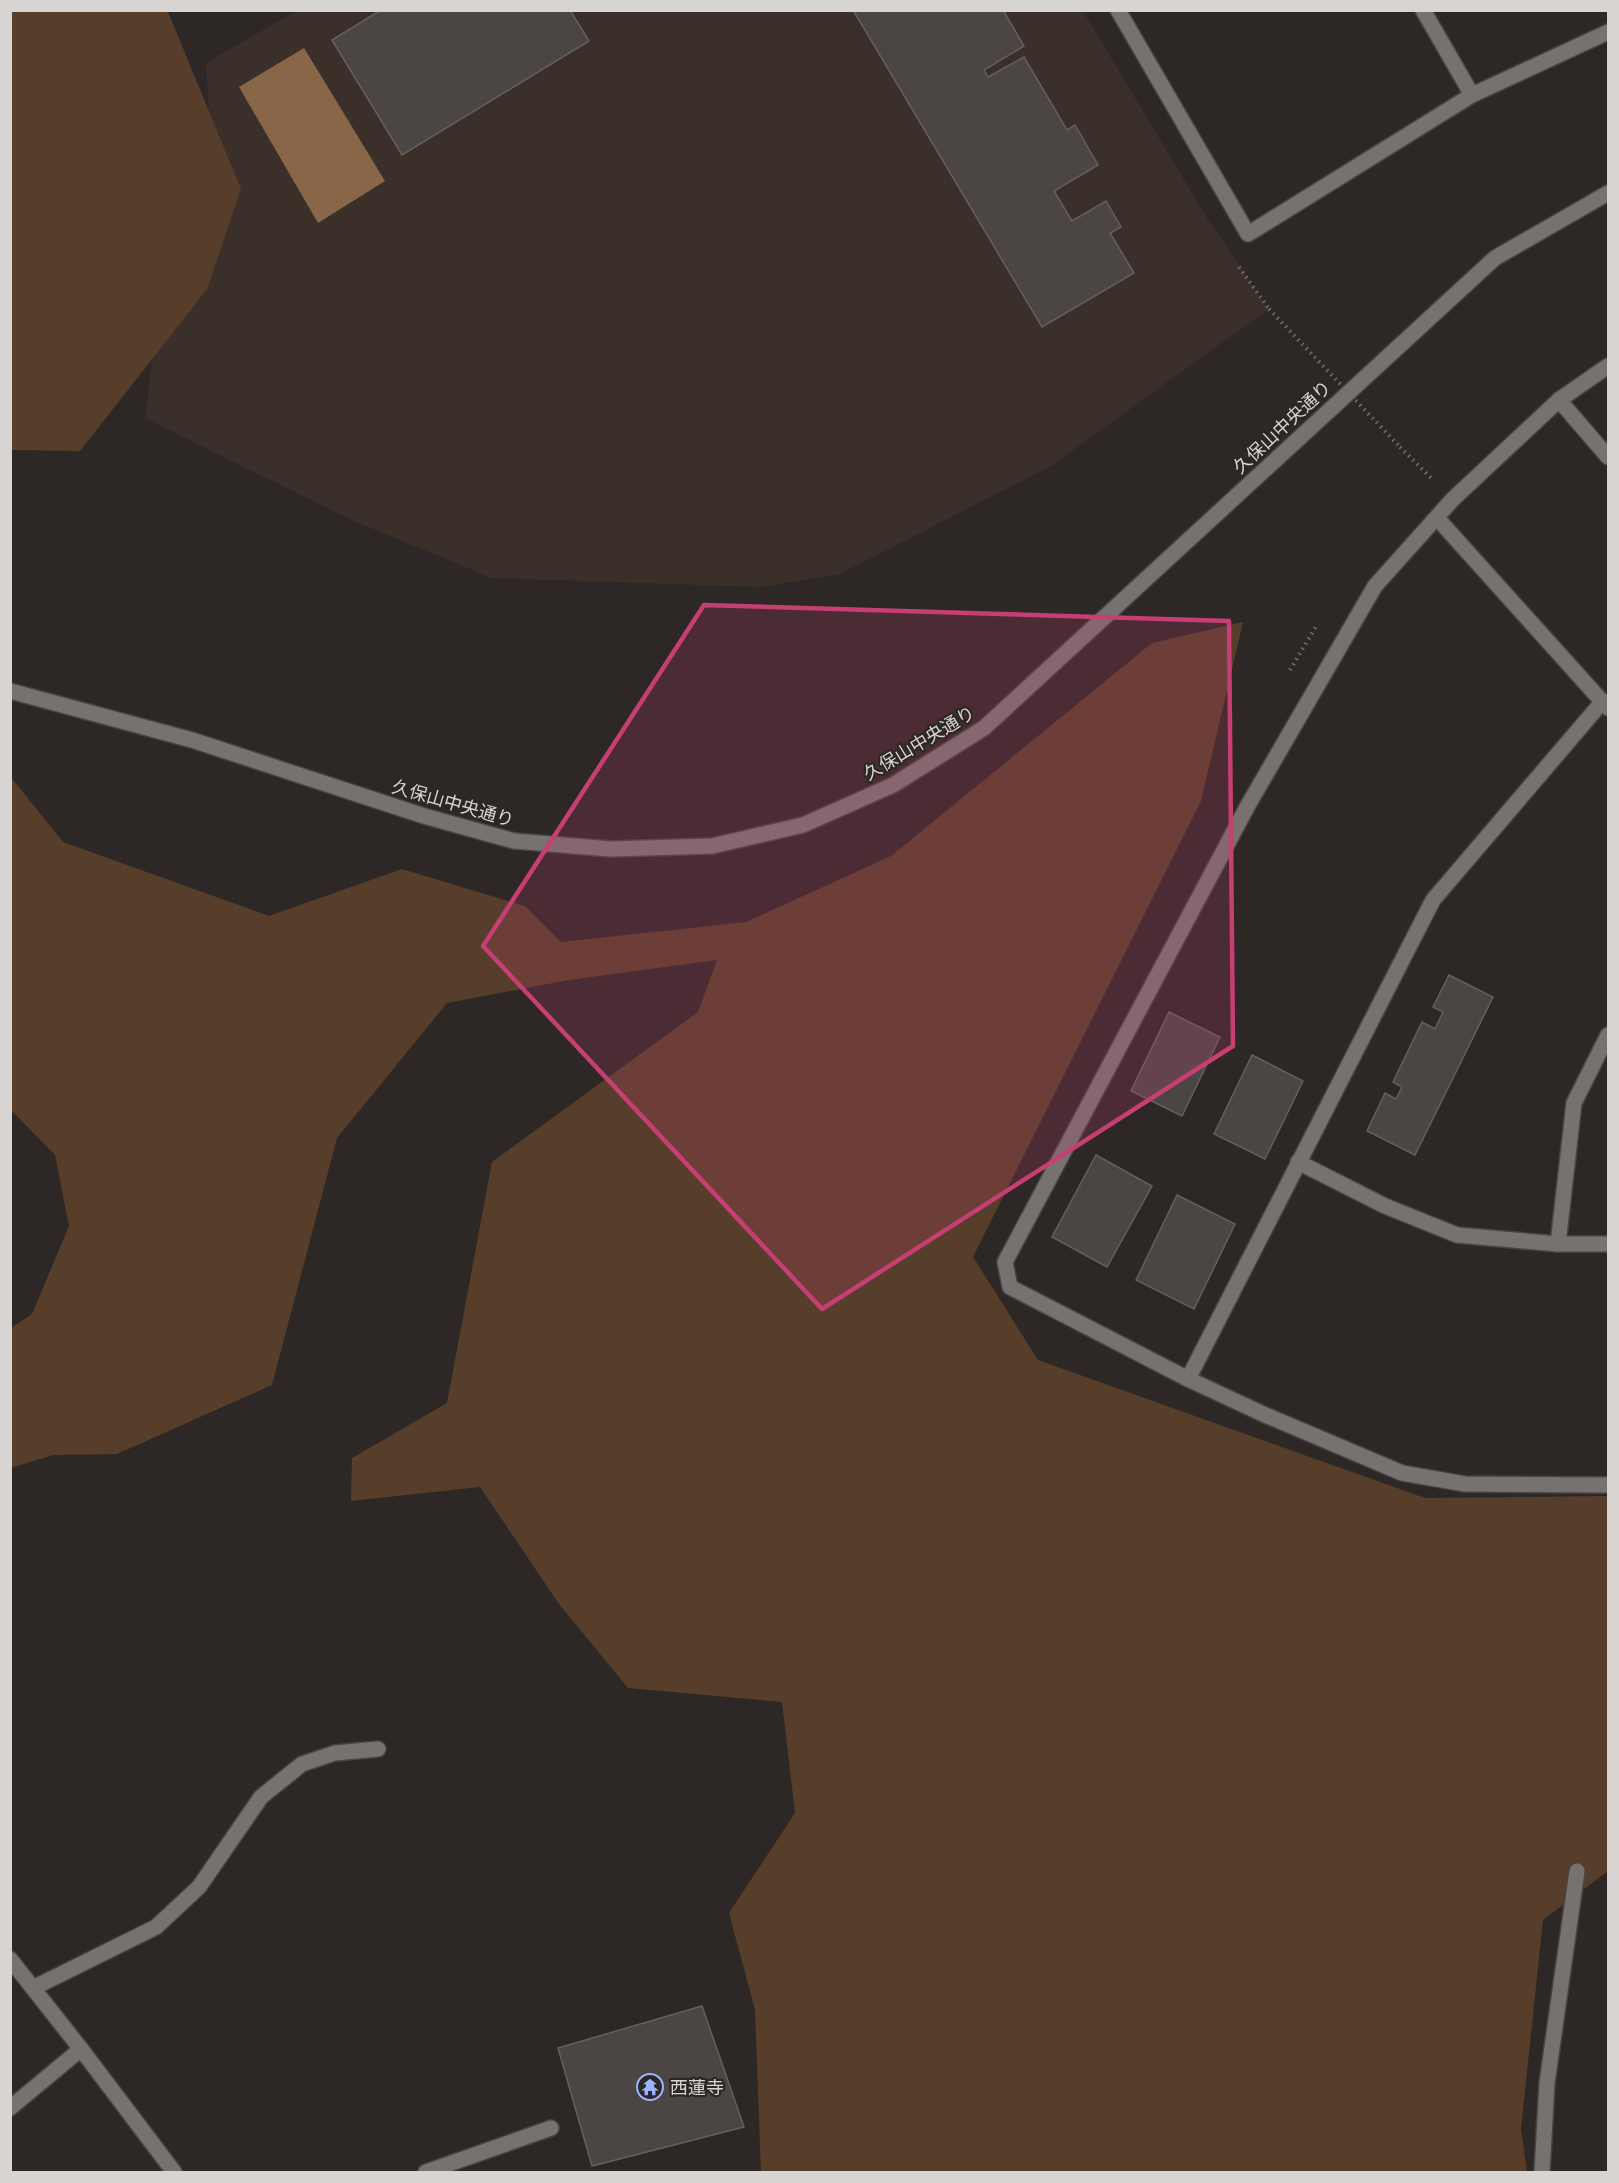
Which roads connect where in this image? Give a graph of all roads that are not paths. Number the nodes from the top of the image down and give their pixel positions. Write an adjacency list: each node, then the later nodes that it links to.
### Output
1 (1118, 10): 4 (street)
2 (1423, 10): 4 (street)
3 (1608, 32): 4 (street)
4 (1472, 95)
5 (1608, 193): 10 (street, 久保山中央通り)
6 (1608, 366): 7 (street)
7 (1559, 400): 8 (street); 9 (street)
8 (1608, 457)
9 (1437, 518): 11 (street); 16 (street)
10 (10, 691)
11 (1606, 705): 13 (street)
12 (1608, 1035): 14 (street)
13 (1298, 1162): 14 (street); 16 (street)
14 (1558, 1244): 15 (street)
15 (1608, 1244)
16 (1188, 1379): 17 (street)
17 (1608, 1485)
18 (378, 1749): 21 (street)
19 (1577, 1871): 27 (street)
20 (10, 1959): 21 (street)
21 (33, 1988): 22 (street)
22 (81, 2049): 23 (street); 25 (street)
23 (10, 2108)
24 (551, 2128): 26 (street)
25 (174, 2172)
26 (426, 2172)
27 (1542, 2172)

